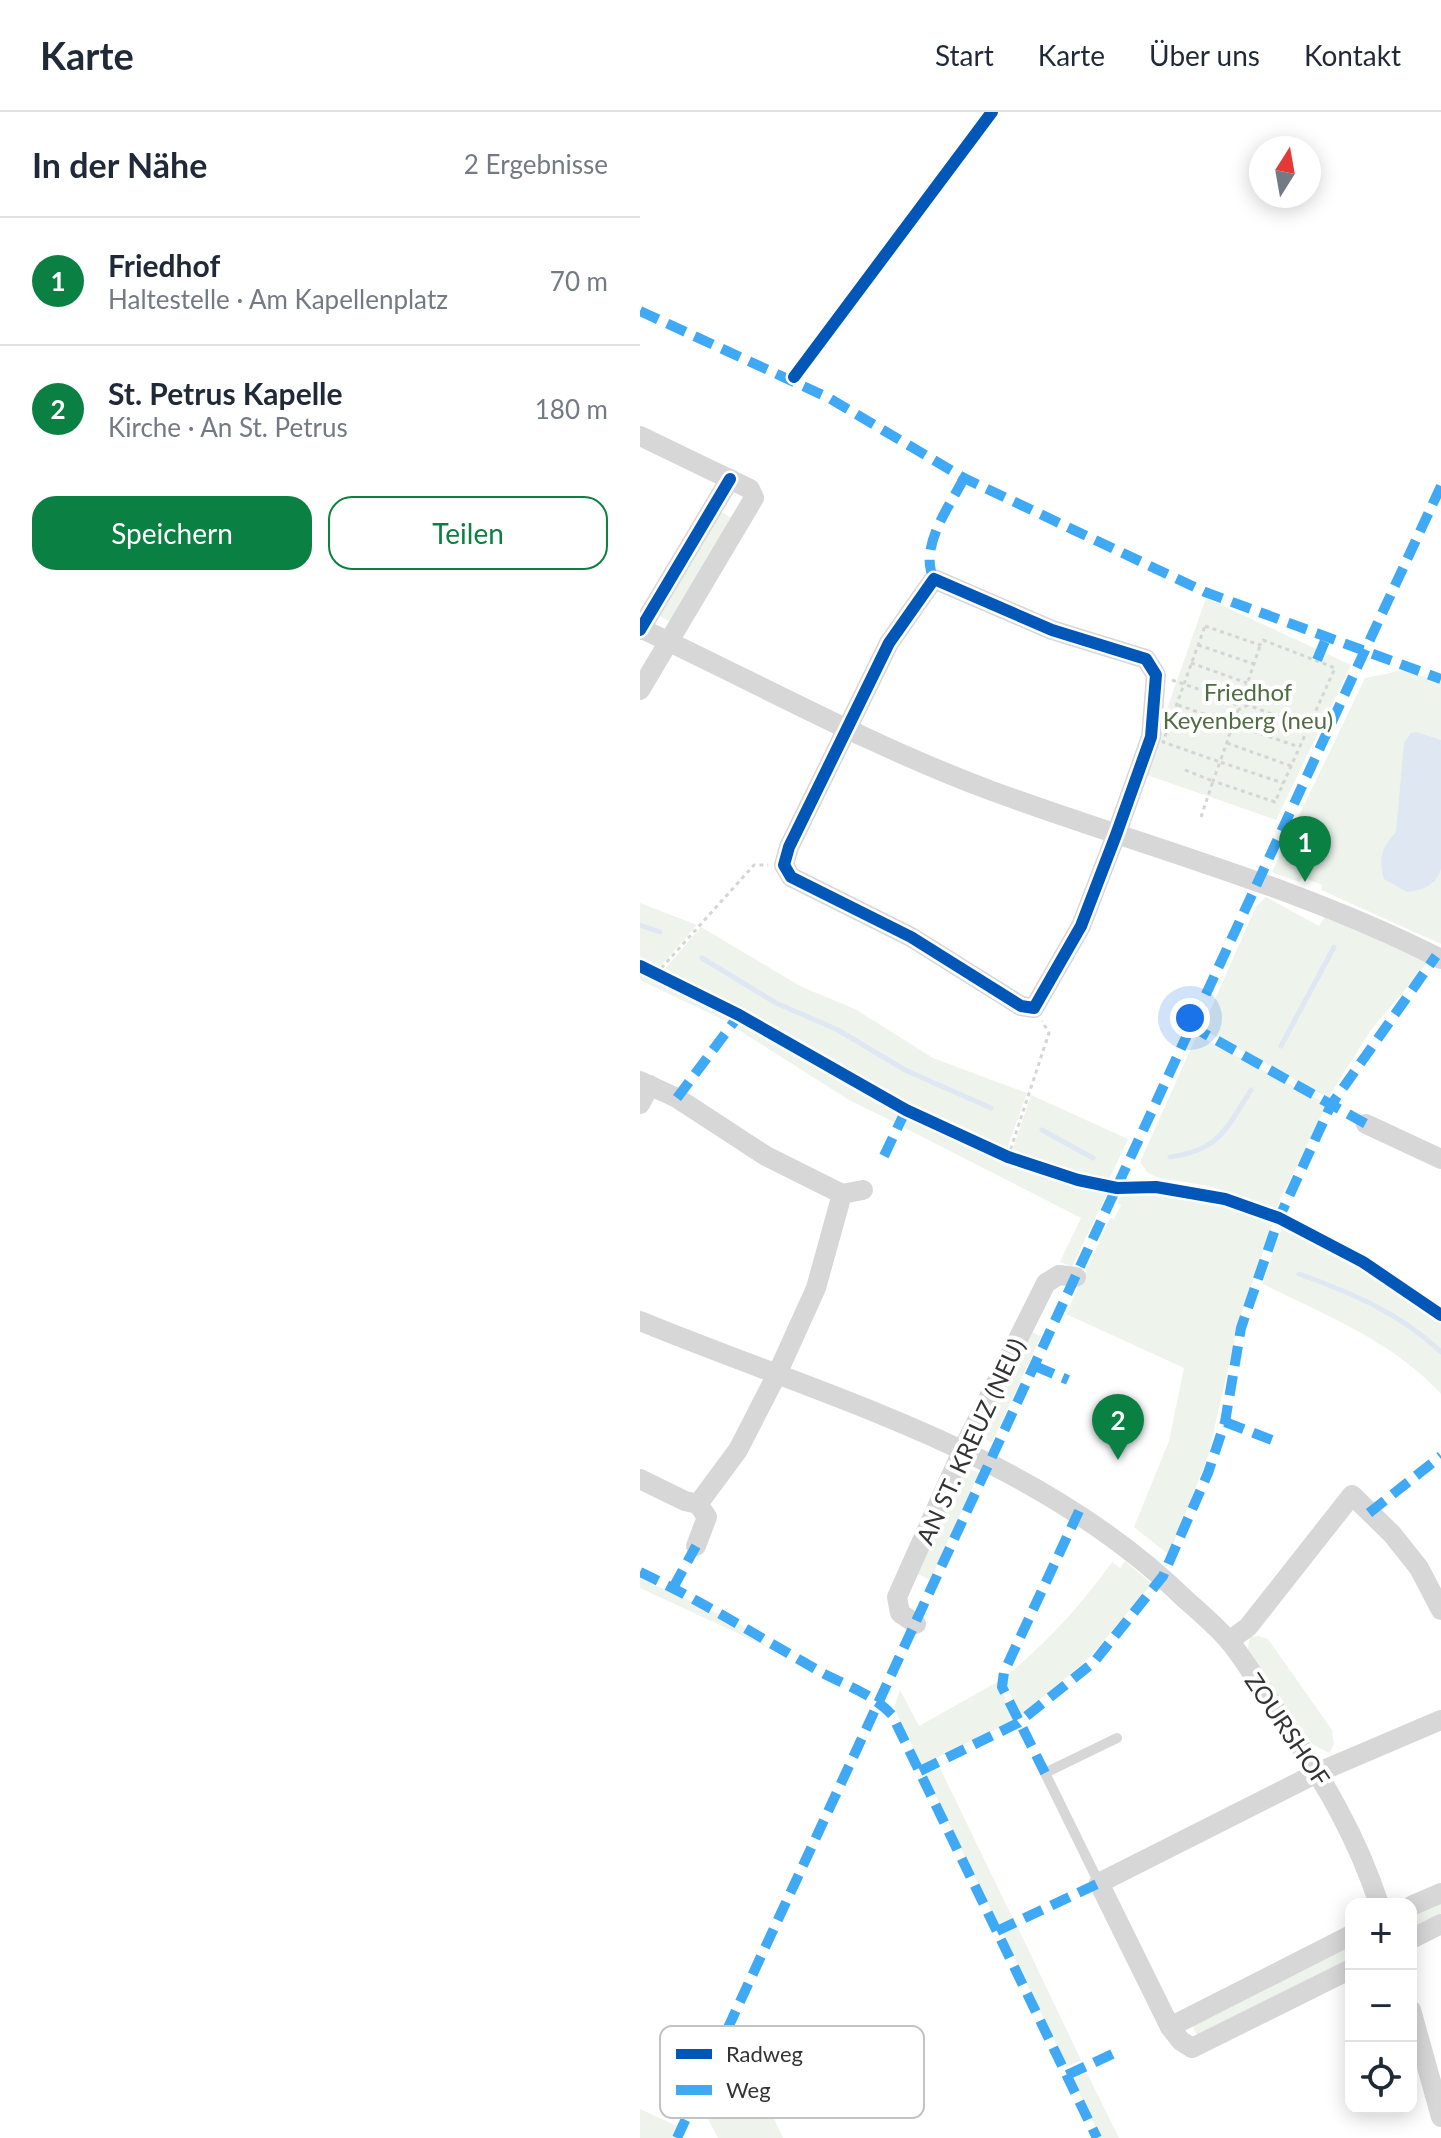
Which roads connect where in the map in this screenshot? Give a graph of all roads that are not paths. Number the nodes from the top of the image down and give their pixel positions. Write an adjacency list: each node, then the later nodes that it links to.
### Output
1 (640, 436): 2 (street)
2 (730, 479): 3 (street); 4 (street)
3 (640, 629): 4 (street)
4 (669, 641): 5 (street); 6 (street)
5 (640, 690)
6 (850, 729): 7 (street); 7 (street); 7 (street)
7 (1116, 835): 8 (street)
8 (1441, 959)
9 (645, 1083): 10 (street); 14 (street)
10 (640, 1104)
11 (1366, 1124): 12 (street)
12 (1441, 1159)
13 (863, 1190): 14 (street)
14 (842, 1194): 17 (street)
15 (1076, 1277): 18 (street, AN ST. KREUZ (NEU))
16 (640, 1321): 17 (street, ZOURSHOF)
17 (778, 1372): 18 (street, ZOURSHOF); 20 (street)
18 (963, 1449): 23 (street, AN ST. KREUZ (NEU)); 24 (street, ZOURSHOF)
19 (640, 1479): 20 (street)
20 (698, 1504): 21 (street)
21 (696, 1546)
22 (1441, 1610): 24 (street)
23 (916, 1624)
24 (1229, 1641): 27 (street, ZOURSHOF)
25 (1441, 1720): 27 (street)
26 (1117, 1738): 28 (lane)
27 (1319, 1772): 28 (street); 30 (street, ZOURSHOF)
28 (1099, 1883): 36 (street)
29 (1441, 1893): 31 (street)
30 (1377, 1898)
31 (1417, 1903)
32 (1441, 1924): 33 (street)
33 (1417, 1936)
34 (1345, 1938): 36 (street)
35 (1349, 1970): 36 (street)
36 (1170, 2027)
37 (1417, 2031): 38 (street)
38 (1441, 2117)

